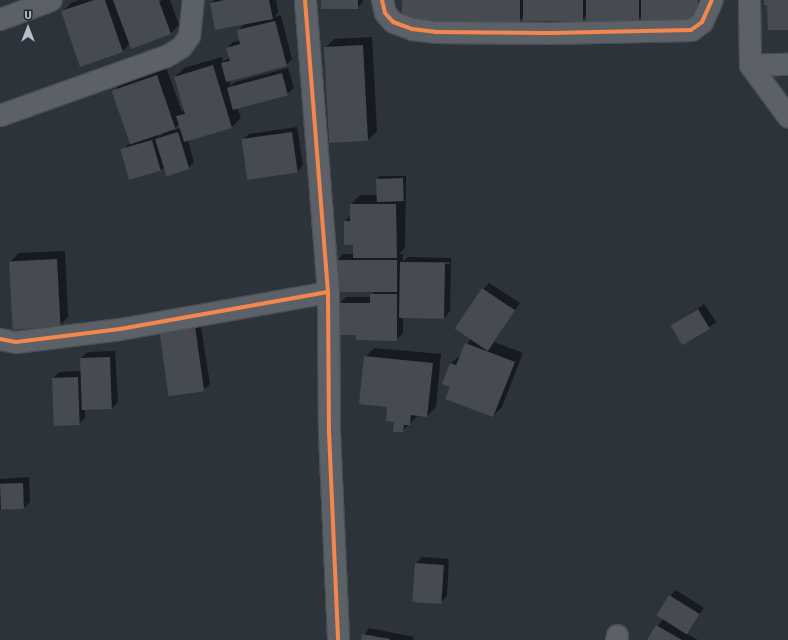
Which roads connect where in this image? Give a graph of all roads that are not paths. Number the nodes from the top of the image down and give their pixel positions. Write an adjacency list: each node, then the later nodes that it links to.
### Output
1 (51, 0): 7 (street)
2 (193, 0): 10 (street)
3 (305, 0): 12 (street)
4 (382, 0): 5 (street)
5 (712, 0)
6 (749, 0): 9 (street)
7 (0, 19)
8 (788, 64): 9 (street)
9 (750, 65): 11 (street)
10 (0, 116)
11 (788, 117)
12 (328, 292): 13 (street); 14 (street)
13 (0, 339)
14 (338, 640)

